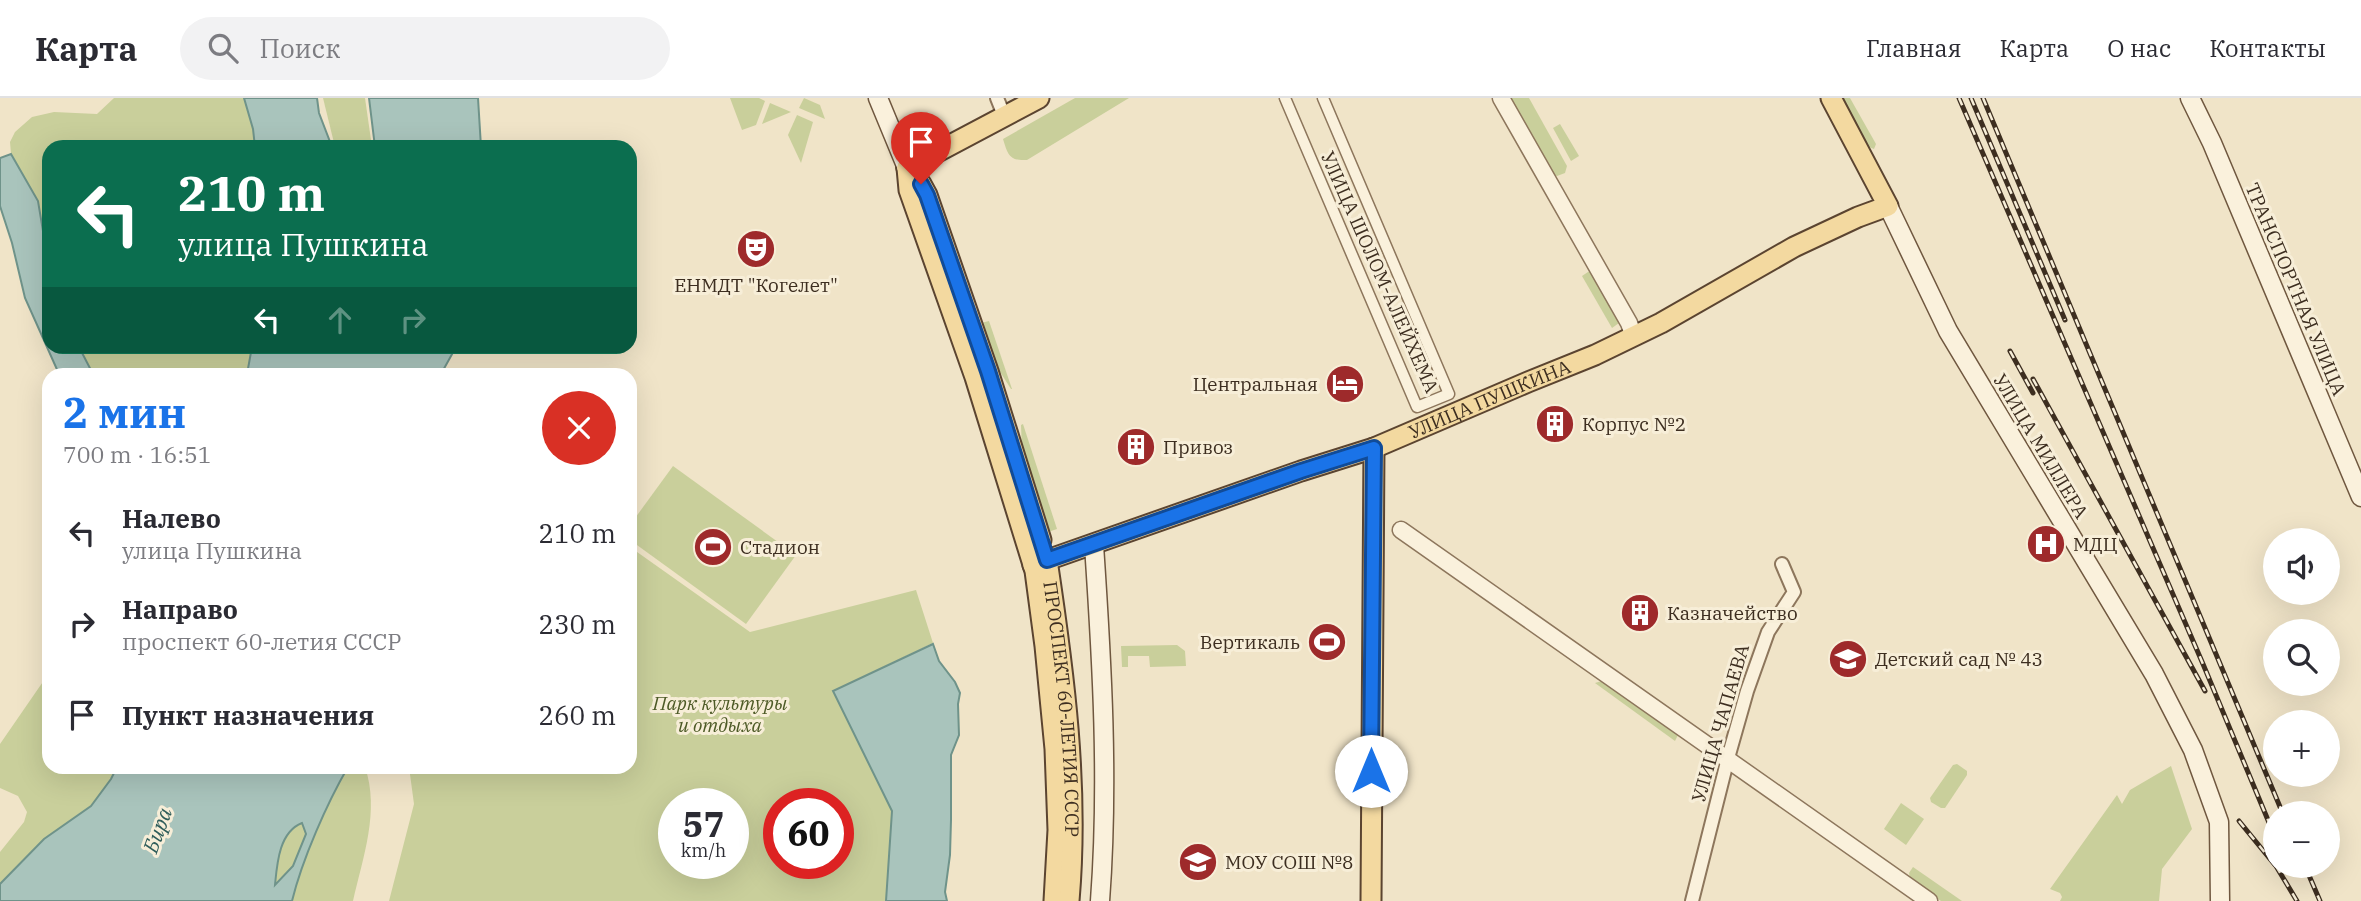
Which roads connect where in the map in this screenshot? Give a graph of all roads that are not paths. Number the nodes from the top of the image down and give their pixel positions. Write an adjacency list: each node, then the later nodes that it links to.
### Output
1 (878, 98): 10 (main road, ПРОСПЕКТ 60-ЛЕТИЯ СССР)
2 (998, 98): 9 (street)
3 (1039, 98): 9 (main road)
4 (1285, 98): 5 (street, УЛИЦА ШОЛОМ-АЛЕЙХЕМА)
5 (1323, 98)
6 (1501, 98): 12 (street)
7 (1831, 98): 11 (main road)
8 (2190, 98): 14 (main road, ТРАНСПОРТНАЯ УЛИЦА)
9 (1005, 118): 10 (main road)
10 (906, 168): 16 (main road, ПРОСПЕКТ 60-ЛЕТИЯ СССР); 18 (main road, ПРОСПЕКТ 60-ЛЕТИЯ СССР)
11 (1888, 206): 12 (main road, УЛИЦА ПУШКИНА); 27 (main road, УЛИЦА МИЛЛЕРА)
12 (1634, 337): 13 (main road, УЛИЦА ПУШКИНА)
13 (1374, 448): 17 (main road, УЛИЦА ПУШКИНА); 24 (main road)
14 (2361, 497)
15 (1401, 530): 20 (street)
16 (1041, 540): 18 (main road, ПРОСПЕКТ 60-ЛЕТИЯ СССР)
17 (1094, 545): 18 (main road, УЛИЦА ПУШКИНА); 23 (main road)
18 (1040, 562): 21 (main road, ПРОСПЕКТ 60-ЛЕТИЯ СССР); 22 (main road, ПРОСПЕКТ 60-ЛЕТИЯ СССР)
19 (1782, 564): 20 (street, УЛИЦА ЧАПАЕВА)
20 (1728, 758): 25 (street, УЛИЦА ЧАПАЕВА); 26 (street)
21 (1054, 901)
22 (1069, 901)
23 (1100, 901)
24 (1371, 901)
25 (1692, 901)
26 (1929, 901)
27 (2220, 901)

